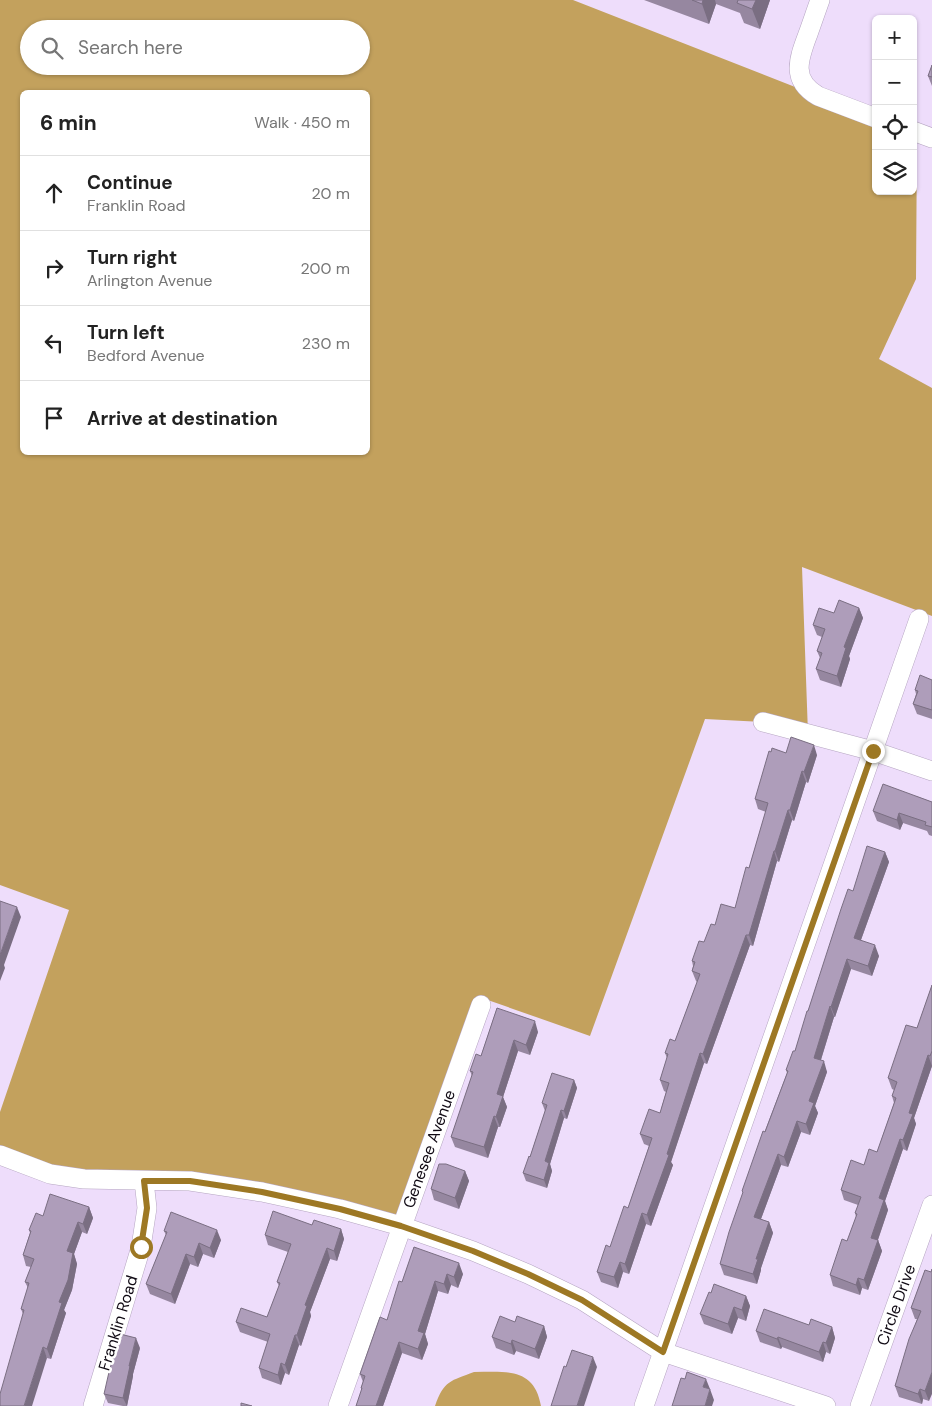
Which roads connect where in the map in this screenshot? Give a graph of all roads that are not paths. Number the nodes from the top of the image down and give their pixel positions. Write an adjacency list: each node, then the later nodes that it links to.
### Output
1 (818, 5): 2 (street)
2 (872, 116)
3 (917, 132): 4 (street)
4 (932, 138)
5 (919, 619): 7 (street)
6 (762, 722): 7 (street)
7 (873, 751): 8 (street); 14 (street)
8 (932, 771)
9 (480, 1005): 13 (street, Genesee Avenue)
10 (0, 1155): 11 (street)
11 (144, 1181): 13 (street); 15 (street, Franklin Road)
12 (932, 1205): 19 (street, Circle Drive)
13 (401, 1226): 14 (street); 16 (street, Genesee Avenue)
14 (663, 1352): 17 (street); 18 (street)
15 (92, 1406)
16 (338, 1406)
17 (644, 1406)
18 (826, 1406)
19 (860, 1406)

